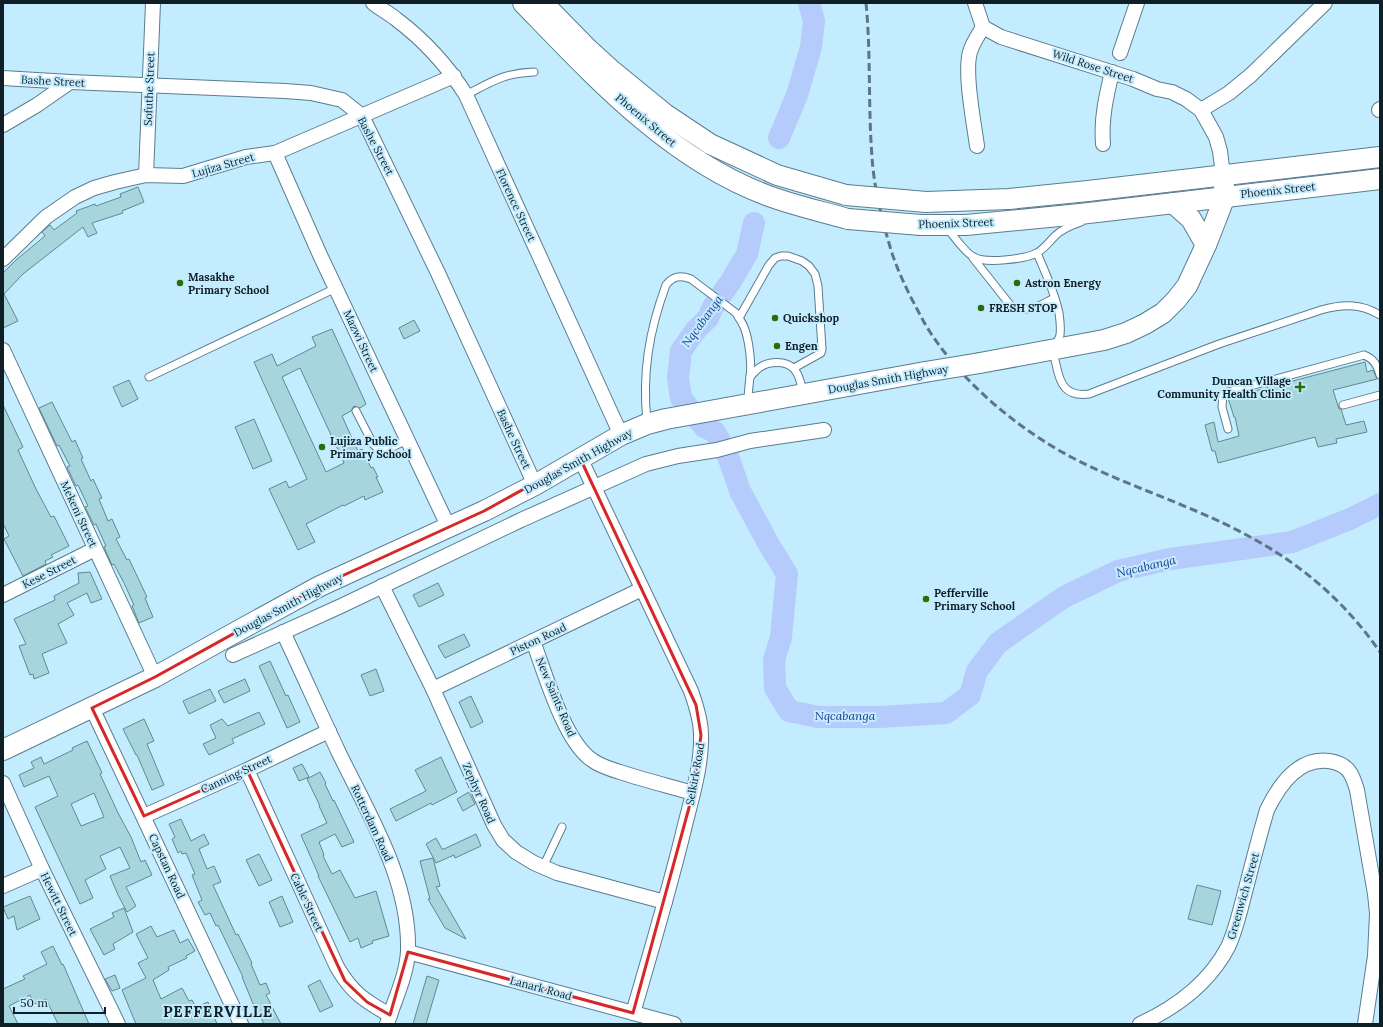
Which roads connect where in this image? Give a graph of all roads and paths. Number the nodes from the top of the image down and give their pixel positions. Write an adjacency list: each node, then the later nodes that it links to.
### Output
1 (153, 3): 16 (street, Sofuthe Street)
2 (373, 3): 13 (street, Florence Street)
3 (523, 3): 10 (main road)
4 (543, 3): 10 (main road)
5 (975, 3): 8 (street)
6 (1136, 3): 9 (street)
7 (1325, 3): 18 (street)
8 (982, 27): 12 (street, Wild Rose Street); 22 (street)
9 (1120, 53)
10 (583, 54): 26 (main road, Phoenix Street, bridge); 31 (main road, Phoenix Street, bridge)
11 (534, 72): 17 (lane)
12 (1112, 72): 18 (street, Wild Rose Street); 21 (street)
13 (454, 76): 17 (street, Florence Street); 19 (street, Lujiza Street)
14 (3, 78): 15 (street, Bashe Street)
15 (70, 82): 16 (street, Bashe Street); 20 (street)
16 (150, 84): 19 (street, Bashe Street); 25 (street, Sofuthe Street)
17 (466, 95): 54 (street, Florence Street)
18 (1201, 110): 26 (street, Wild Rose Street)
19 (362, 116): 23 (street, Lujiza Street); 57 (street, Bashe Street)
20 (3, 125)
21 (1103, 144)
22 (977, 146)
23 (275, 153): 25 (street, Lujiza Street); 36 (street, Mazwi Street)
24 (1380, 157): 26 (main road, Phoenix Street)
25 (146, 175): 35 (street, Lujiza Street)
26 (1223, 175): 28 (main road, Douglas Smith Highway)
27 (1380, 179): 28 (main road, Phoenix Street)
28 (1225, 196): 29 (main road, Phoenix Street); 32 (main road, Douglas Smith Highway)
29 (1173, 203): 30 (main road, Phoenix Street); 32 (main road)
30 (1112, 210): 31 (main road, Phoenix Street); 33 (lane)
31 (944, 224): 34 (lane)
32 (1206, 246): 41 (main road, Douglas Smith Highway)
33 (1037, 252): 34 (lane); 37 (lane)
34 (973, 257): 37 (lane)
35 (3, 259)
36 (336, 288): 44 (lane); 55 (street, Mazwi Street)
37 (1054, 298): 41 (lane)
38 (1380, 315): 41 (lane)
39 (737, 316): 42 (lane); 45 (lane); 51 (lane)
40 (3, 350): 60 (street, Mekeni Street)
41 (1054, 350): 46 (main road, Douglas Smith Highway, bridge)
42 (794, 368): 45 (lane); 46 (lane)
43 (1380, 375): 52 (lane)
44 (149, 377)
45 (750, 377): 48 (lane)
46 (803, 394): 48 (main road, Douglas Smith Highway)
47 (1380, 395): 49 (lane)
48 (748, 404): 51 (main road, Douglas Smith Highway)
49 (1343, 405)
50 (356, 411): 55 (lane)
51 (647, 424): 54 (main road, Douglas Smith Highway)
52 (1228, 429)
53 (824, 430): 58 (street)
54 (621, 434): 56 (main road, Douglas Smith Highway)
55 (407, 440): 59 (street, Mazwi Street)
56 (580, 458): 57 (main road, Douglas Smith Highway); 58 (street, Selkirk Road)
57 (535, 485): 59 (main road, Douglas Smith Highway)
58 (593, 487): 61 (street); 63 (street, Selkirk Road)
59 (448, 528): 67 (main road, Douglas Smith Highway)
60 (95, 549): 62 (street, Kese Street); 67 (street, Mekeni Street)
61 (382, 586): 64 (street); 68 (street, Zephyr Road)
62 (5, 589)
63 (642, 589): 65 (street, Piston Road); 74 (street, Selkirk Road)
64 (283, 632): 66 (street); 70 (street, Rotterdam Road)
65 (533, 641): 68 (street, Piston Road); 74 (street, New Saints Road)
66 (233, 655)
67 (155, 677): 69 (main road, Douglas Smith Highway)
68 (433, 689): 77 (street, Zephyr Road)
69 (92, 708): 71 (main road, Douglas Smith Highway); 75 (street, Capstan Road)
70 (329, 731): 72 (street, Canning Street); 81 (street, Rotterdam Road)
71 (3, 750)
72 (247, 770): 75 (street, Canning Street); 83 (street, Cable Street)
73 (3, 783): 78 (street, Hewitt Street)
74 (693, 793): 80 (street, Selkirk Road)
75 (144, 816): 85 (street, Capstan Road)
76 (562, 828): 77 (lane)
77 (543, 867): 80 (street, Zephyr Road)
78 (42, 869): 79 (street); 84 (street, Hewitt Street)
79 (3, 886)
80 (665, 902): 82 (street, Selkirk Road)
81 (408, 952): 82 (street, Lanark Road); 83 (street, Rotterdam Road)
82 (633, 1013): 86 (street, Lanark Road)
83 (389, 1020)
84 (118, 1024)
85 (241, 1024)
86 (674, 1024)
87 (1140, 1024): 88 (street, Greenwich Street)
88 (1365, 1024)

